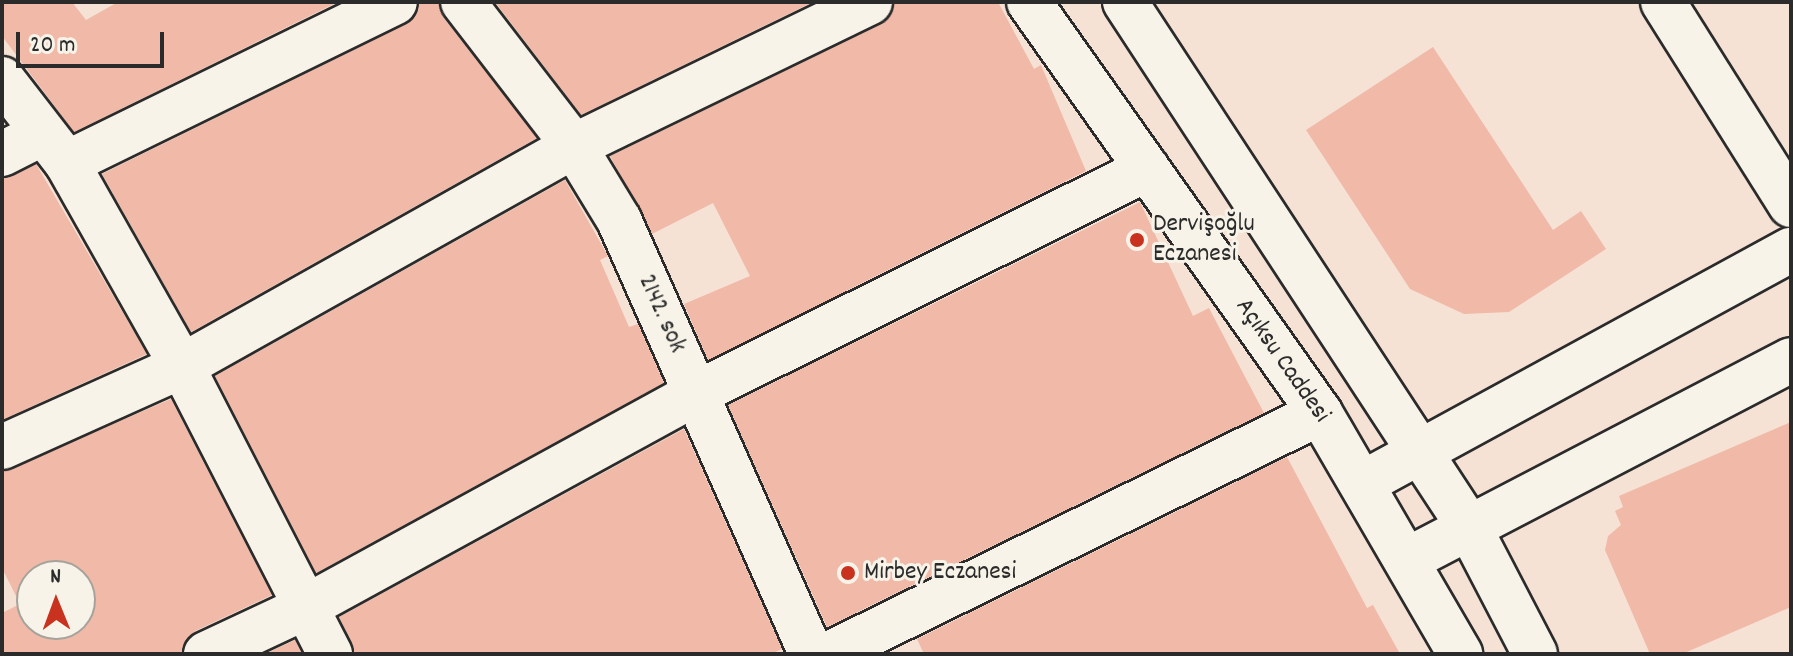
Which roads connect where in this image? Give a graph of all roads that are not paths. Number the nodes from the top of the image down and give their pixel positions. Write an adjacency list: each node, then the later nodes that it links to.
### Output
1 (395, 2): 9 (street)
2 (463, 2): 8 (street, 2142. sok)
3 (870, 2): 8 (street)
4 (1029, 2): 11 (street, Açıksu Caddesi)
5 (1125, 2): 19 (street)
6 (1663, 2): 12 (street)
7 (2, 79): 9 (street)
8 (574, 146): 15 (street); 16 (street, 2142. sok)
9 (55, 148): 10 (street); 15 (street)
10 (2, 154)
11 (1147, 169): 16 (street); 17 (street, Açıksu Caddesi)
12 (1791, 205)
13 (1791, 250): 19 (street)
14 (1791, 360): 21 (street)
15 (182, 366): 18 (street); 23 (street)
16 (697, 393): 23 (street); 26 (street, 2142. sok)
17 (1320, 413): 20 (street, Açıksu Caddesi); 27 (street)
18 (2, 447)
19 (1418, 450): 20 (street); 21 (street)
20 (1363, 483): 22 (street, Açıksu Caddesi)
21 (1469, 527): 22 (street); 29 (street)
22 (1407, 560): 28 (street, Açıksu Caddesi)
23 (304, 608): 24 (street); 25 (street)
24 (206, 654)
25 (330, 654)
26 (811, 654)
27 (829, 654)
28 (1460, 654)
29 (1535, 654)

